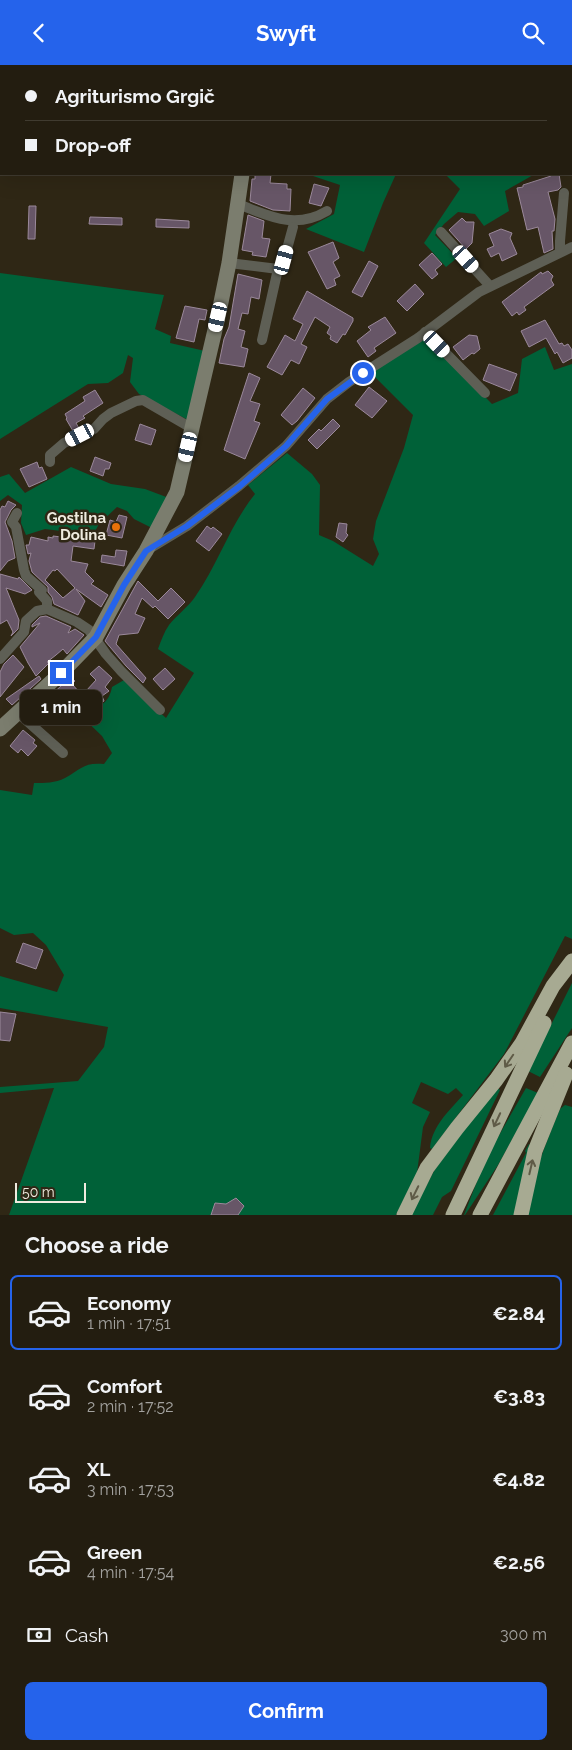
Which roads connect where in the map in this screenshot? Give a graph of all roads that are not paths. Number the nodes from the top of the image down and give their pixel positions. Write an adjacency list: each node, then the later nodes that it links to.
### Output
1 (242, 175): 3 (main road)
2 (564, 193): 8 (street)
3 (238, 204): 4 (street); 9 (main road)
4 (327, 211)
5 (293, 227): 10 (street)
6 (441, 232): 11 (street)
7 (572, 247): 8 (street)
8 (560, 252): 11 (street)
9 (229, 263): 10 (street); 15 (main road)
10 (278, 269): 13 (street)
11 (490, 286): 12 (street)
12 (426, 332): 14 (street); 18 (street)
13 (262, 340)
14 (485, 393)
15 (192, 429): 16 (street); 18 (main road)
16 (50, 462)
17 (17, 513): 19 (street)
18 (146, 551): 20 (main road)
19 (47, 609): 20 (street); 21 (street)
20 (96, 637): 22 (street); 23 (main road)
21 (0, 659)
22 (160, 710)
23 (18, 713): 24 (main road); 25 (street)
24 (0, 729)
25 (63, 753)
26 (572, 961): 30 (highway, one-way to 30)
27 (572, 966): 31 (highway, one-way to 31)
28 (572, 1043): 29 (highway)
29 (568, 1060): 32 (highway); 33 (highway, one-way to 29)
30 (404, 1215)
31 (452, 1215)
32 (480, 1215)
33 (521, 1215)

